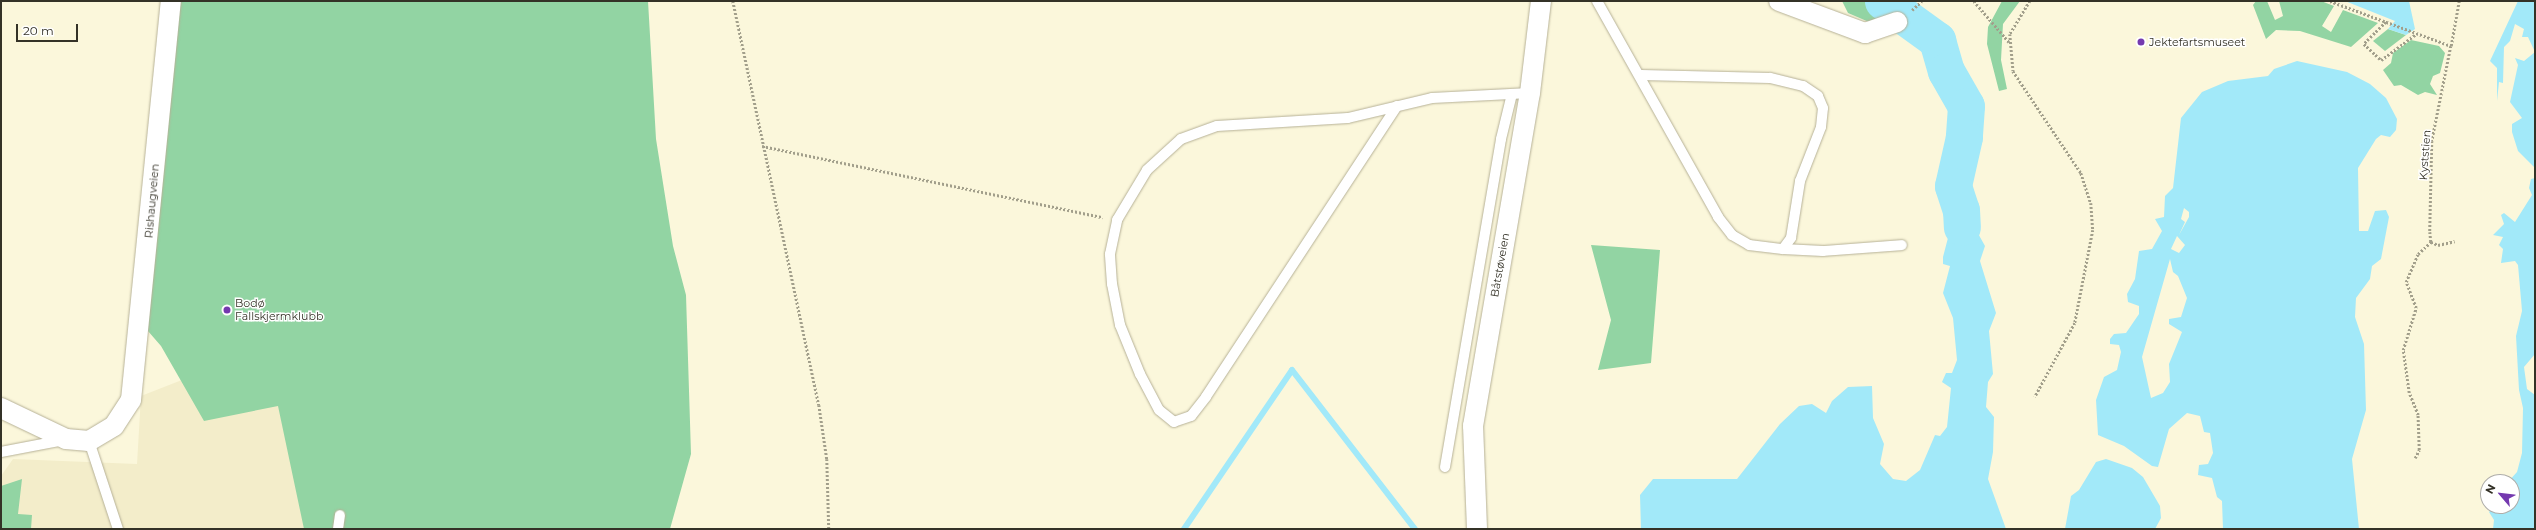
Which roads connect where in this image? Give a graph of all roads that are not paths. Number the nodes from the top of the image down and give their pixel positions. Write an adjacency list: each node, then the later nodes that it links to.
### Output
1 (171, 1): 13 (street, Rishaugveien)
2 (1541, 1): 7 (street, Båtstøveien)
3 (1597, 1): 6 (lane)
4 (1779, 1): 5 (street)
5 (1904, 16)
6 (1641, 75): 10 (lane); 10 (lane)
7 (1521, 93): 8 (lane); 15 (lane); 19 (street, Båtstøveien)
8 (1398, 106): 8 (lane)
9 (1902, 245): 10 (lane)
10 (1783, 249)
11 (1, 408): 12 (street)
12 (66, 439): 13 (street); 14 (lane)
13 (89, 440): 17 (lane)
14 (1, 452)
15 (1445, 467)
16 (340, 515): 18 (lane)
17 (118, 529)
18 (338, 529)
19 (1476, 529)

